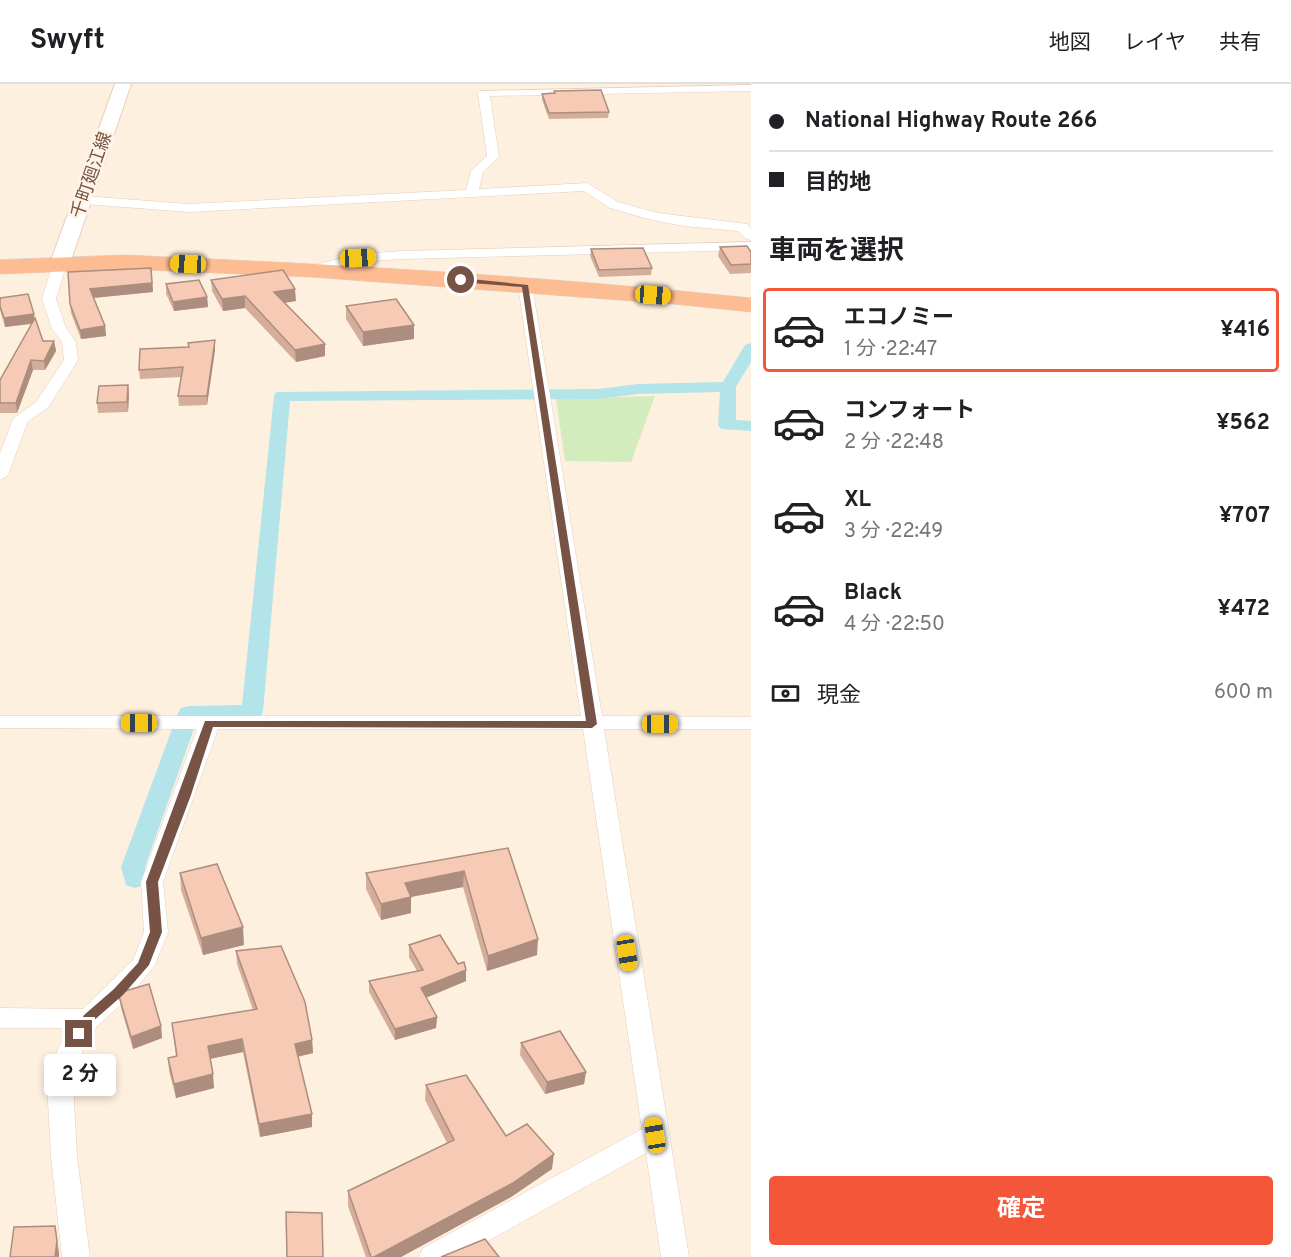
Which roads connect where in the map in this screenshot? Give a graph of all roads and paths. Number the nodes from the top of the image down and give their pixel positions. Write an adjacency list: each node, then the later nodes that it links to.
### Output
1 (123, 84): 4 (main road, 千町廻江線)
2 (751, 88): 3 (street)
3 (471, 192): 4 (street); 5 (street)
4 (84, 200): 7 (main road, 千町廻江線)
5 (751, 236)
6 (751, 246): 9 (street)
7 (59, 266): 8 (highway); 9 (highway); 12 (street)
8 (0, 267)
9 (311, 270): 10 (highway)
10 (525, 285): 11 (highway); 16 (street)
11 (751, 305)
12 (0, 475)
13 (0, 722): 15 (street)
14 (751, 723): 16 (street)
15 (208, 724): 16 (street); 18 (street)
16 (592, 724): 19 (street)
17 (0, 1018): 18 (street)
18 (88, 1019): 20 (street)
19 (655, 1135): 21 (street); 22 (street)
20 (76, 1257)
21 (433, 1257)
22 (675, 1257)

